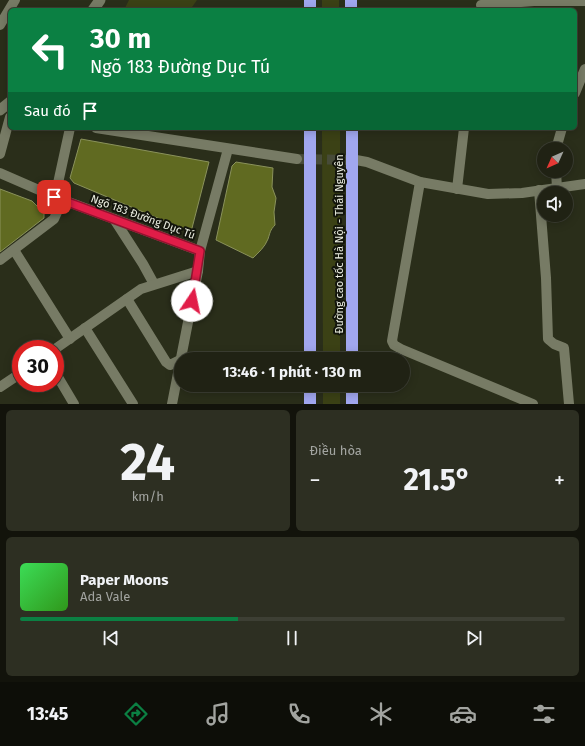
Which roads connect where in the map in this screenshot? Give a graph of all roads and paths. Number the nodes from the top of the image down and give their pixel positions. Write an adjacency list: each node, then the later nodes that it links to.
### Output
1 (535, 1): 2 (street); 3 (street)
2 (585, 1)
3 (481, 5)
4 (8, 12): 5 (street)
5 (0, 25)
6 (585, 69): 7 (street)
7 (577, 88)
8 (8, 124): 17 (street)
9 (70, 130): 26 (street)
10 (109, 130): 16 (street)
11 (310, 130): 39 (highway)
12 (352, 130): 40 (highway, Đường cao tốc Hà Nội - Thái Nguyên)
13 (464, 130): 24 (street)
14 (561, 130): 15 (street)
15 (558, 142)
16 (228, 149): 18 (street); 30 (street)
17 (0, 154)
18 (297, 159)
19 (356, 160): 21 (street)
20 (0, 173): 26 (street, Ngõ 183 Đường Dục Tú)
21 (420, 182): 24 (street); 53 (street)
22 (585, 184): 23 (street)
23 (571, 186)
24 (457, 189): 25 (street)
25 (537, 190)
26 (54, 197): 27 (street, Ngõ 183 Đường Dục Tú); 29 (street)
27 (114, 219): 30 (street, Ngõ 183 Đường Dục Tú); 33 (street)
28 (542, 222): 54 (street)
29 (14, 250): 31 (street); 36 (street)
30 (200, 251): 32 (street, Ngõ 183 Đường Dục Tú)
31 (0, 260)
32 (198, 271): 33 (street); 38 (street, Ngõ 183 Đường Dục Tú)
33 (154, 284): 34 (street)
34 (127, 299): 35 (street); 41 (street)
35 (85, 328): 36 (street); 49 (street)
36 (70, 339): 37 (street)
37 (64, 343)
38 (182, 352)
39 (310, 352)
40 (352, 352)
41 (174, 363)
42 (12, 379): 43 (street)
43 (0, 387)
44 (64, 387): 48 (street)
45 (174, 392): 50 (street, Ngõ 183 Đường Dục Tú)
46 (310, 392): 51 (highway)
47 (352, 392): 52 (highway)
48 (74, 404)
49 (133, 404)
50 (172, 404)
51 (310, 404)
52 (352, 404)
53 (533, 404)
54 (569, 404)

